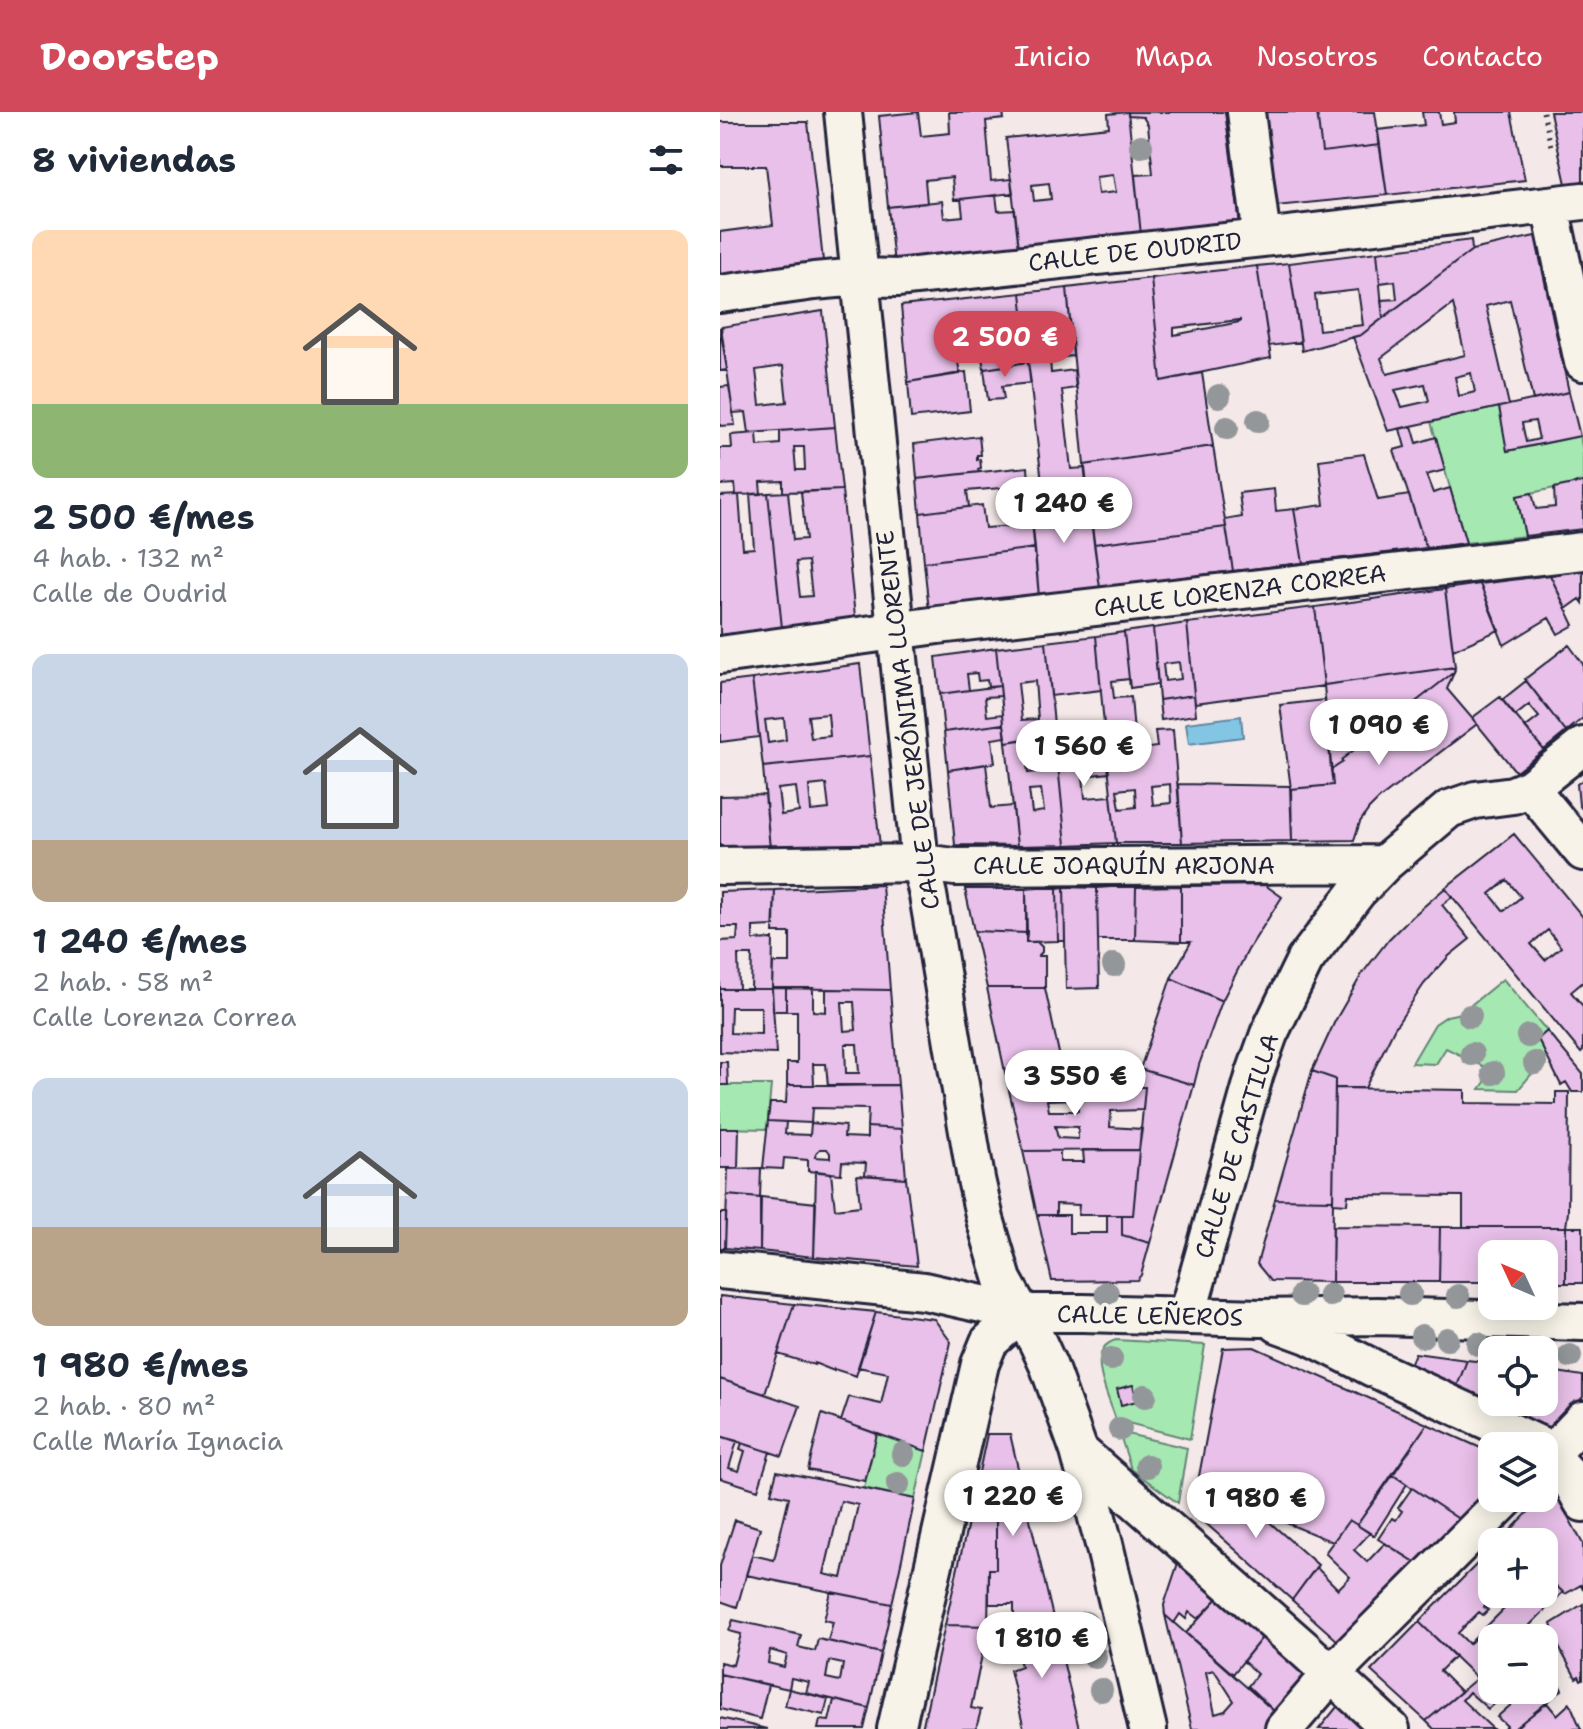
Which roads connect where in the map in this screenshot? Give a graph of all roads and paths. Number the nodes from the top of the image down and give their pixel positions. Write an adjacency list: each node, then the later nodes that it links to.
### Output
1 (843, 112): 7 (street, CALLE DE JERÓNIMA LLORENTE)
2 (1246, 112): 6 (street)
3 (1543, 112): 4 (path)
4 (1551, 146)
5 (1566, 203): 6 (street, CALLE DE OUDRID); 9 (street)
6 (1262, 238): 7 (street, CALLE DE OUDRID)
7 (860, 277): 8 (street, CALLE DE OUDRID); 11 (street, CALLE DE JERÓNIMA LLORENTE)
8 (720, 294)
9 (1583, 362)
10 (1583, 551): 11 (street, CALLE LORENZA CORREA)
11 (896, 630): 12 (street, CALLE LORENZA CORREA); 16 (street, CALLE DE JERÓNIMA LLORENTE)
12 (720, 655)
13 (1583, 746): 14 (street, CALLE DE CASTILLA)
14 (1530, 788): 15 (street); 17 (street, CALLE DE CASTILLA)
15 (1583, 852)
16 (920, 863): 18 (street, CALLE JOAQUÍN ARJONA); 19 (street, CALLE JOAQUÍN ARJONA); 22 (street, CALLE DE JERÓNIMA LLORENTE)
17 (1384, 864): 18 (street, CALLE JOAQUÍN ARJONA); 20 (street, CALLE DE CASTILLA)
18 (1290, 865): 20 (street)
19 (720, 866)
20 (1328, 928): 23 (street, CALLE DE CASTILLA)
21 (720, 1270): 22 (street, CALLE LEÑEROS)
22 (1022, 1313): 23 (street, CALLE LEÑEROS); 31 (street, CALLE DE JERÓNIMA LLORENTE); 36 (street)
23 (1187, 1315): 25 (street, CALLE LEÑEROS)
24 (1377, 1316): 25 (street, CALLE LEÑEROS); 26 (street, CALLE LEÑEROS); 27 (street)
25 (1261, 1318): 27 (street)
26 (1583, 1322)
27 (1373, 1368): 29 (street)
28 (1583, 1420): 30 (street)
29 (1504, 1432)
30 (1558, 1441)
31 (1079, 1451): 35 (street); 37 (street, CALLE DE JERÓNIMA LLORENTE)
32 (1558, 1464): 33 (street)
33 (1583, 1503)
34 (1493, 1512): 35 (street)
35 (1331, 1674): 38 (street); 39 (street)
36 (896, 1729)
37 (1148, 1729)
38 (1284, 1729)
39 (1391, 1729)

